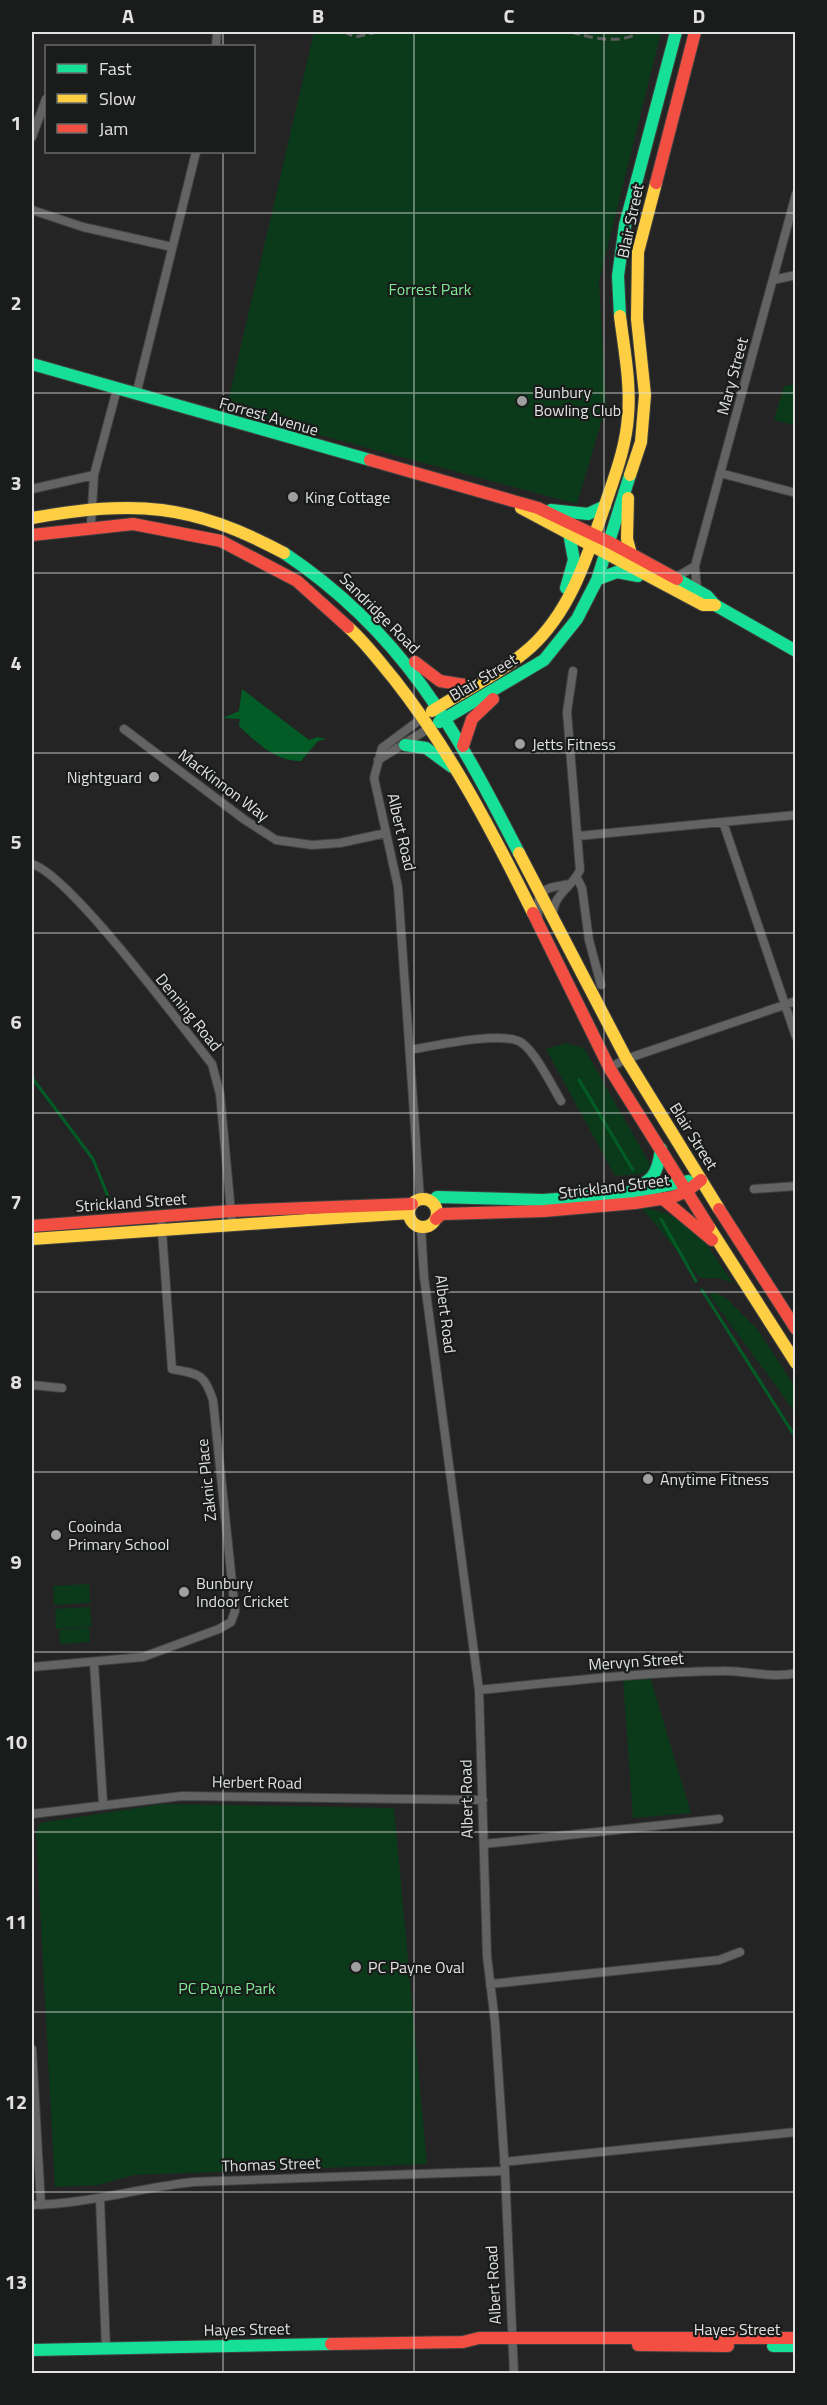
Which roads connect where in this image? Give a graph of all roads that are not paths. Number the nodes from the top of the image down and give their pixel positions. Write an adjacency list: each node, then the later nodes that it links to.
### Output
1 (676, 32): 21 (main road, Blair Street)
2 (695, 32): 17 (main road, Blair Street)
3 (45, 102): 4 (street)
4 (32, 137)
5 (196, 153): 8 (street)
6 (795, 194): 10 (street, Mary Street)
7 (32, 210): 8 (street)
8 (172, 247): 13 (street)
9 (795, 275): 10 (street)
10 (773, 280): 14 (street, Mary Street)
11 (32, 364): 12 (main road, Forrest Avenue)
12 (117, 389): 13 (main road, Forrest Avenue); 15 (street)
13 (136, 395): 19 (main road, Forrest Avenue)
14 (720, 473): 18 (street); 30 (street, Mary Street)
15 (94, 475): 16 (street); 20 (street)
16 (32, 489)
17 (626, 493): 28 (main road, Blair Street); 29 (main road)
18 (795, 493)
19 (498, 497): 22 (main road, Forrest Avenue); 25 (main road, Forrest Avenue)
20 (91, 506): 23 (main road, Sandridge Road); 24 (street); 36 (main road, Sandridge Road)
21 (605, 506): 22 (main road); 27 (main road, Blair Street)
22 (538, 508): 27 (main road, Forrest Avenue)
23 (32, 518)
24 (91, 524): 26 (main road, Sandridge Road); 44 (main road, Sandridge Road)
25 (569, 533): 27 (main road, Forrest Avenue); 35 (main road)
26 (32, 536)
27 (593, 540): 28 (main road, Forrest Avenue); 35 (main road, Blair Street)
28 (608, 547): 29 (main road, Forrest Avenue); 32 (main road, Forrest Avenue); 33 (main road, Blair Street)
29 (631, 554): 31 (main road, Forrest Avenue)
30 (695, 566): 31 (street); 34 (street, Mary Street)
31 (671, 576): 34 (main road, Forrest Avenue)
32 (654, 578): 33 (main road); 37 (main road, Forrest Avenue)
33 (598, 579): 39 (main road, Blair Street)
34 (697, 590): 37 (main road, Forrest Avenue)
35 (567, 602): 41 (main road, Blair Street)
36 (352, 604): 41 (main road); 42 (main road, Sandridge Road)
37 (715, 605): 38 (main road, Forrest Avenue)
38 (795, 651)
39 (544, 660): 43 (main road, Blair Street); 47 (main road)
40 (573, 671): 53 (street)
41 (472, 686): 42 (main road, Blair Street)
42 (438, 707): 43 (main road, Sandridge Road); 44 (main road, Blair Street)
43 (446, 718): 44 (main road); 47 (main road, Blair Street)
44 (428, 721): 46 (street); 48 (street); 49 (main road)
45 (124, 729): 52 (street, MacKinnon Way)
46 (405, 745): 48 (street); 49 (main road)
47 (463, 746): 56 (main road, Blair Street)
48 (378, 760): 52 (street, Albert Road)
49 (460, 775): 58 (main road)
50 (795, 814): 51 (street)
51 (723, 822): 53 (street); 61 (street)
52 (386, 833): 63 (street, Albert Road)
53 (578, 836): 55 (street)
54 (32, 864): 75 (street, Denning Road)
55 (576, 877): 56 (street); 57 (street); 59 (street)
56 (540, 893): 57 (main road, Blair Street); 58 (street)
57 (553, 918): 64 (main road, Blair Street)
58 (538, 923): 65 (main road)
59 (601, 985)
60 (795, 1001): 61 (street)
61 (784, 1005): 62 (street); 64 (street)
62 (795, 1036)
63 (410, 1050): 66 (street); 74 (street, Albert Road)
64 (626, 1059): 65 (street); 68 (main road, Blair Street)
65 (609, 1068): 67 (main road)
66 (561, 1101)
67 (661, 1149): 70 (main road); 72 (main road)
68 (701, 1180): 70 (main road, Strickland Street); 82 (main road, Blair Street)
69 (795, 1186): 71 (street)
70 (684, 1187): 72 (main road, Strickland Street); 73 (main road, Strickland Street); 81 (main road)
71 (754, 1189)
72 (626, 1194): 74 (main road, Strickland Street)
73 (663, 1199): 76 (main road, Strickland Street); 81 (main road)
74 (418, 1205): 75 (main road, Strickland Street); 76 (main road); 79 (main road)
75 (231, 1217): 77 (main road, Strickland Street)
76 (436, 1219): 79 (main road, Strickland Street)
77 (162, 1223): 78 (main road, Strickland Street); 80 (main road, Strickland Street); 86 (street, Zaknic Place)
78 (32, 1226)
79 (421, 1227): 89 (street, Albert Road)
80 (32, 1239)
81 (720, 1243): 83 (main road)
82 (795, 1329)
83 (795, 1363)
84 (32, 1385): 85 (street)
85 (62, 1389)
86 (94, 1663): 87 (street); 91 (street)
87 (32, 1667)
88 (795, 1673): 89 (street, Mervyn Street)
89 (479, 1690): 90 (street, Albert Road)
90 (483, 1800): 91 (street, Herbert Road); 94 (street, Albert Road)
91 (103, 1803): 92 (street, Herbert Road)
92 (32, 1814)
93 (719, 1819): 94 (street)
94 (484, 1844): 96 (street, Albert Road)
95 (740, 1952): 96 (street)
96 (490, 1984): 99 (street, Albert Road)
97 (32, 2049): 101 (street)
98 (795, 2132): 99 (street, Thomas Street)
99 (504, 2166): 100 (street, Thomas Street); 103 (street, Albert Road)
100 (100, 2200): 101 (street, Thomas Street); 105 (street)
101 (36, 2205)
102 (795, 2338): 103 (main road, Hayes Street)
103 (512, 2341): 104 (main road, Hayes Street); 105 (main road, Hayes Street); 107 (street, Albert Road)
104 (795, 2346)
105 (106, 2348): 106 (main road, Hayes Street)
106 (32, 2350)
107 (514, 2373)

